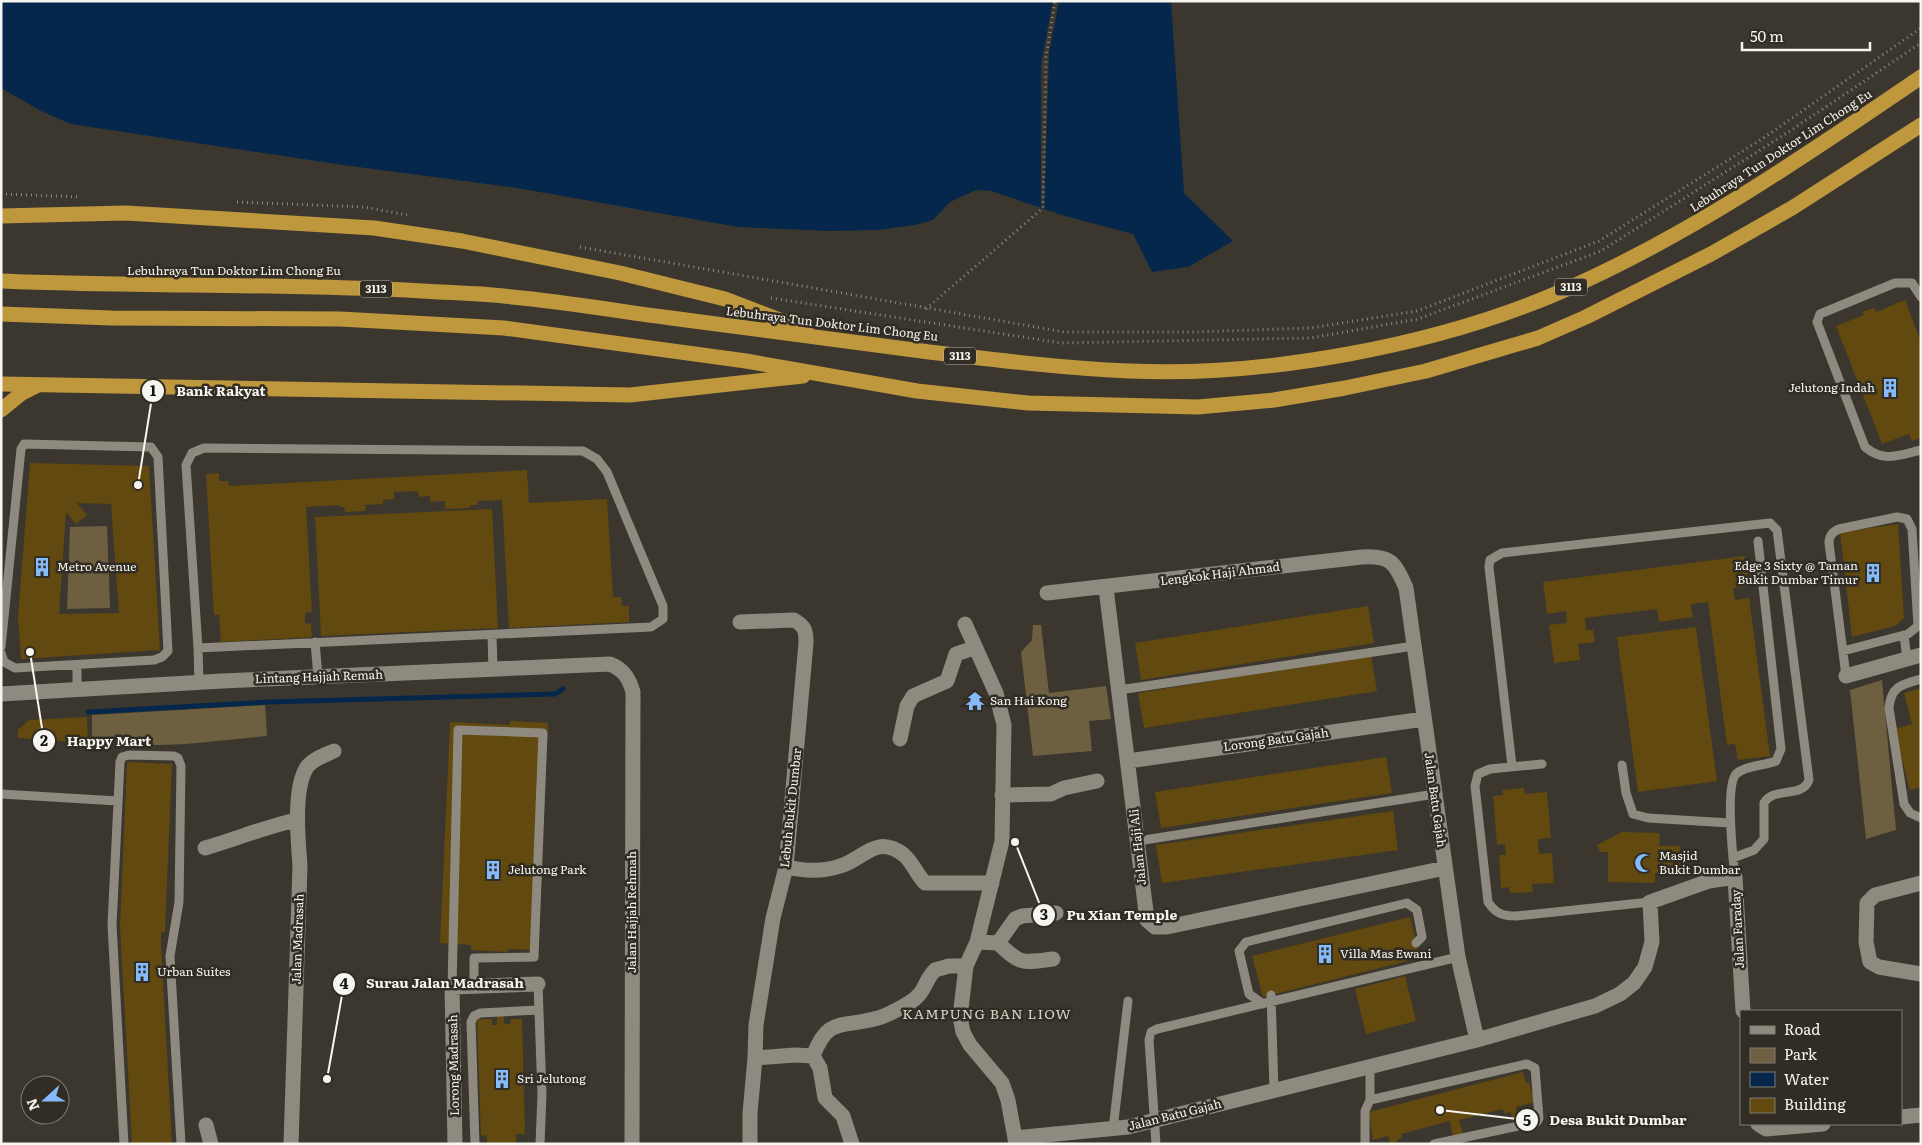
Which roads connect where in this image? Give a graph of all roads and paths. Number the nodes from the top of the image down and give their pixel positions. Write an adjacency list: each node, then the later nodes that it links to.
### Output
1 (1055, 1): 15 (path)
2 (1921, 28): 15 (path)
3 (1921, 43): 13 (path)
4 (1921, 77): 17 (highway, Lebuhraya Tun Doktor Lim Chong Eu / 3113)
5 (1921, 125): 18 (highway, 3113)
6 (1, 194): 7 (path)
7 (87, 197)
8 (230, 202): 10 (path)
9 (1, 216): 17 (highway)
10 (412, 216)
11 (577, 246): 15 (path)
12 (1, 281): 17 (highway, Lebuhraya Tun Doktor Lim Chong Eu / 3113)
13 (764, 297)
14 (1921, 297): 22 (lane)
15 (926, 309)
16 (1, 314): 18 (highway, 3113)
17 (828, 339)
18 (822, 374): 20 (highway)
19 (1, 384): 20 (highway)
20 (37, 385): 21 (highway)
21 (1, 410)
22 (1921, 450)
23 (1758, 540): 63 (lane)
24 (1391, 561): 25 (street, Lengkok Haji Ahmad); 32 (street, Jalan Batu Gajah)
25 (1106, 588): 26 (street, Lengkok Haji Ahmad); 47 (street, Jalan Haji Ali)
26 (1047, 593)
27 (740, 622): 67 (street, Lebuh Bukit Dumbar)
28 (965, 624): 35 (street)
29 (492, 635): 31 (lane); 34 (lane); 40 (lane)
30 (1904, 635): 36 (lane); 36 (lane); 38 (lane)
31 (315, 642): 34 (lane); 41 (lane)
32 (1414, 646): 47 (lane); 49 (street, Jalan Batu Gajah)
33 (1, 647): 39 (lane)
34 (198, 648): 45 (lane)
35 (974, 648): 50 (street); 59 (street)
36 (1843, 651): 42 (lane)
37 (1, 652): 39 (lane)
38 (1914, 657): 42 (street)
39 (77, 665): 46 (lane)
40 (493, 669): 41 (street, Lintang Hajjah Remah); 44 (street, Lintang Hajjah Remah)
41 (318, 676): 45 (street, Lintang Hajjah Remah)
42 (1846, 676)
43 (1921, 679): 61 (lane)
44 (630, 681): 109 (street, Jalan Hajjah Rehmah)
45 (200, 682): 46 (street, Lintang Hajjah Remah)
46 (77, 689): 48 (street, Lintang Hajjah Remah)
47 (1119, 690): 52 (street, Jalan Haji Ali)
48 (1, 694)
49 (1424, 719): 52 (street, Lorong Batu Gajah); 58 (street, Jalan Batu Gajah)
50 (900, 739)
51 (334, 751): 62 (street, Jalan Madrasah)
52 (1128, 761): 64 (street, Jalan Haji Ali)
53 (1542, 764): 55 (lane)
54 (1622, 765): 63 (lane)
55 (1512, 766): 66 (lane); 72 (lane)
56 (1097, 781): 59 (street)
57 (1, 794): 60 (lane)
58 (1435, 794): 64 (lane); 68 (street, Jalan Batu Gajah)
59 (1002, 795): 70 (street)
60 (118, 801): 102 (lane); 103 (lane)
61 (1921, 818)
62 (296, 820): 65 (street); 105 (street, Jalan Madrasah)
63 (1730, 823): 66 (lane)
64 (1138, 841): 68 (street, Jalan Haji Ali)
65 (205, 848)
66 (1733, 858): 69 (lane)
67 (786, 867): 70 (street); 90 (street, Lebuh Bukit Dumbar)
68 (1445, 868): 77 (street, Jalan Batu Gajah)
69 (1736, 877): 72 (street, Jalan Faraday); 87 (street, Jalan Faraday)
70 (992, 883): 74 (street)
71 (1921, 883): 80 (street)
72 (1650, 902): 88 (street, Jalan Batu Gajah)
73 (1056, 913): 75 (street)
74 (978, 942): 75 (street); 79 (street)
75 (998, 943): 78 (street)
76 (1416, 943): 84 (lane)
77 (1458, 957): 84 (lane); 88 (street, Jalan Batu Gajah)
78 (1053, 959)
79 (966, 966): 89 (street); 101 (street)
80 (1921, 974)
81 (538, 984): 83 (street); 86 (lane)
82 (452, 986): 83 (street); 83 (lane); 106 (street, Lorong Madrasah)
83 (474, 986)
84 (1268, 1000): 92 (lane); 96 (lane)
85 (1128, 1001): 100 (lane)
86 (539, 1010): 107 (lane); 108 (lane)
87 (1743, 1010)
88 (1477, 1040): 91 (street, Jalan Batu Gajah)
89 (813, 1056): 90 (street); 111 (street)
90 (755, 1058): 110 (street, Lebuh Bukit Dumbar)
91 (1370, 1066): 92 (street, Jalan Batu Gajah); 93 (lane)
92 (1274, 1090): 96 (street, Jalan Batu Gajah)
93 (1370, 1100): 113 (lane); 114 (lane)
94 (1921, 1115): 95 (street)
95 (1902, 1117)
96 (1154, 1120): 100 (street, Jalan Batu Gajah); 112 (lane)
97 (206, 1125): 104 (street)
98 (1760, 1125): 99 (street)
99 (1812, 1125)
100 (1113, 1129): 101 (street, Jalan Batu Gajah)
101 (1015, 1141)
102 (124, 1144)
103 (181, 1144)
104 (212, 1144)
105 (291, 1144)
106 (455, 1144)
107 (475, 1144)
108 (540, 1144)
109 (632, 1144)
110 (750, 1144)
111 (852, 1144)
112 (1156, 1144)
113 (1365, 1144)
114 (1434, 1144)

